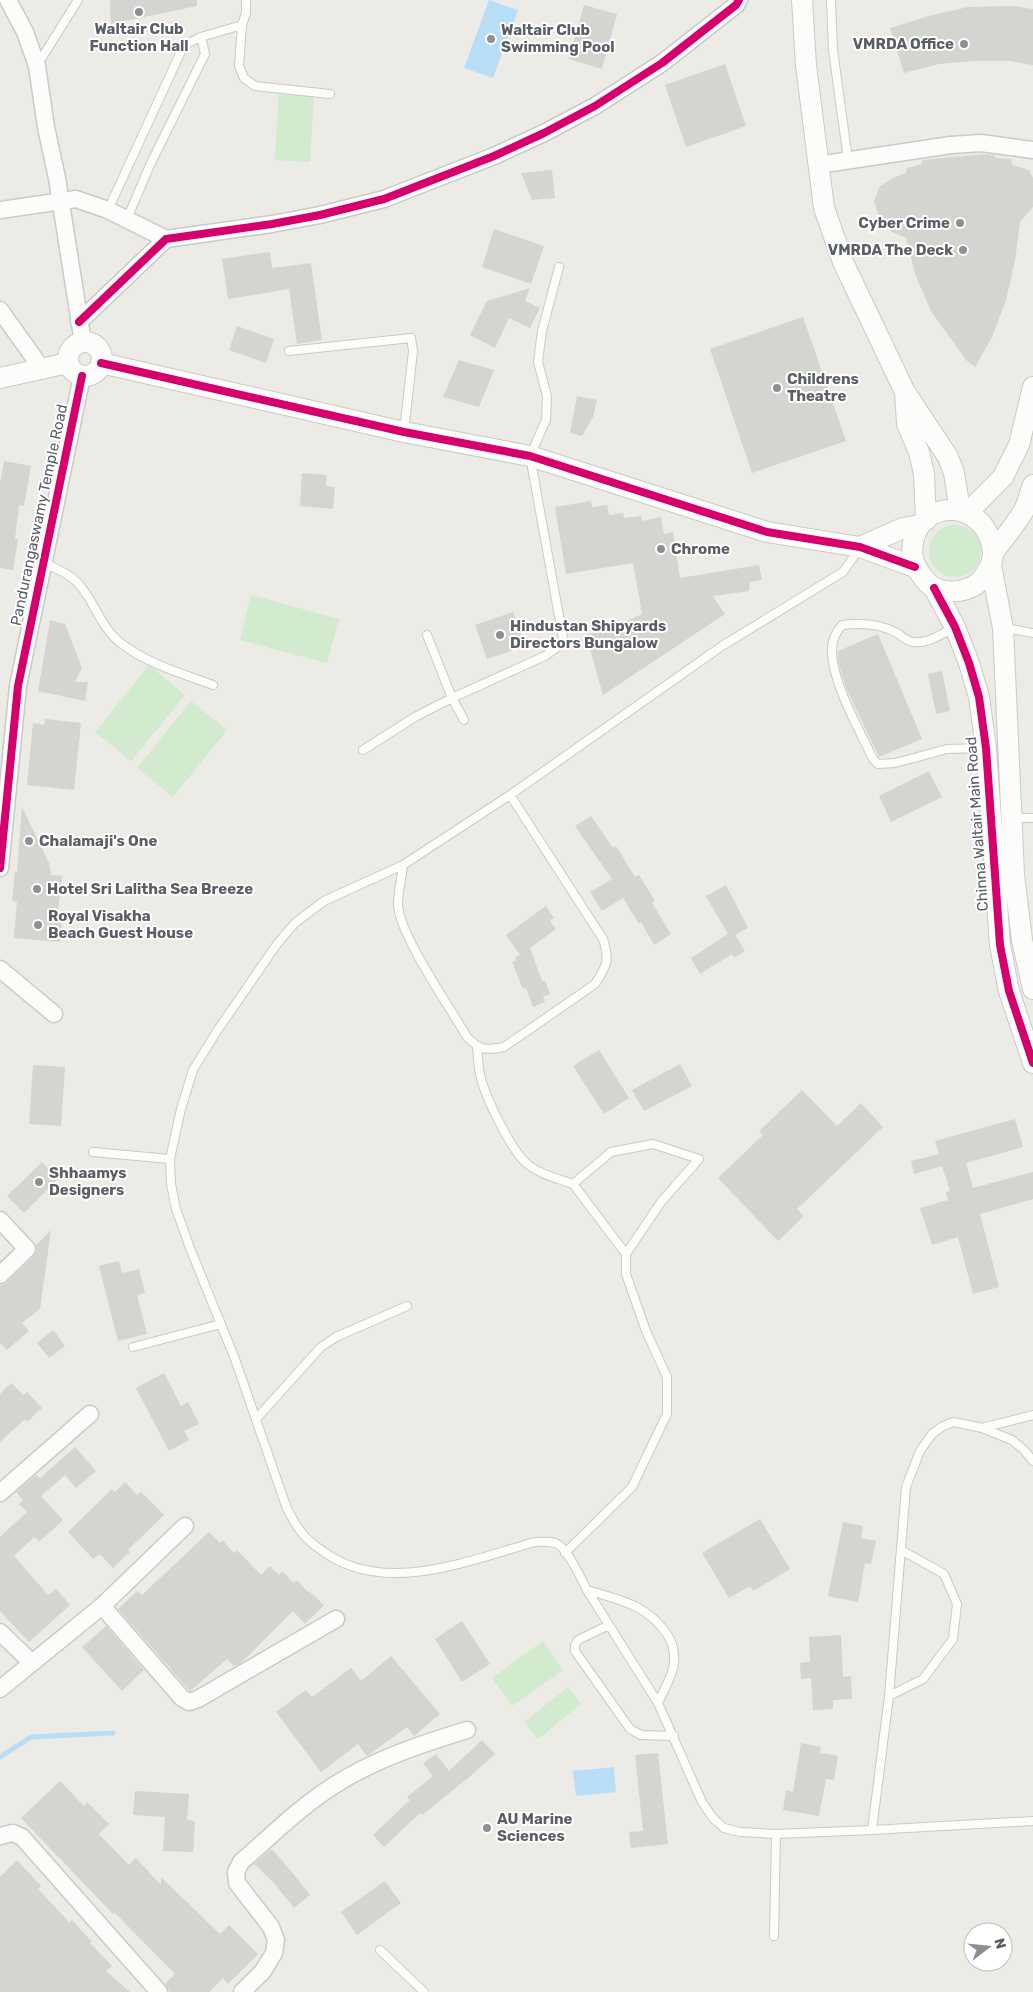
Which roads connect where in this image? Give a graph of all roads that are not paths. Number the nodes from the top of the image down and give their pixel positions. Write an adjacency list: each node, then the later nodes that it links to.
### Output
1 (8, 0): 9 (street)
2 (78, 0): 9 (lane)
3 (246, 0): 7 (lane)
4 (739, 0): 18 (street)
5 (802, 0): 13 (street)
6 (831, 0): 12 (lane)
7 (242, 25): 8 (lane); 10 (lane)
8 (201, 37): 16 (lane); 17 (lane)
9 (37, 66): 14 (street)
10 (330, 94)
11 (1033, 150): 12 (street)
12 (848, 160): 13 (street)
13 (818, 166): 29 (street)
14 (60, 202): 15 (street); 16 (street); 21 (street)
15 (0, 210)
16 (108, 210): 17 (street)
17 (127, 219): 18 (street)
18 (166, 239): 21 (street)
19 (559, 267): 31 (lane)
20 (0, 310): 25 (street)
21 (79, 322): 22 (street)
22 (83, 343): 24 (street); 26 (street)
23 (289, 351): 30 (lane)
24 (101, 363): 26 (street); 30 (street)
25 (42, 369): 26 (street); 27 (street)
26 (75, 370): 37 (street, Pandurangaswamy Temple Road)
27 (0, 378)
28 (1033, 386): 33 (street)
29 (905, 392): 33 (street); 34 (street)
30 (404, 432): 31 (street)
31 (530, 456): 35 (street); 45 (lane)
32 (1033, 485): 36 (street)
33 (964, 511): 34 (street); 36 (street)
34 (923, 522): 35 (street); 38 (street)
35 (860, 547): 38 (street); 49 (lane)
36 (992, 559): 39 (street); 41 (street, Chinna Waltair Main Road)
37 (44, 562): 44 (lane); 53 (street, Pandurangaswamy Temple Road)
38 (915, 567): 39 (street)
39 (934, 588): 40 (street, Chinna Waltair Main Road)
40 (955, 627): 47 (street, Chinna Waltair Main Road); 47 (lane)
41 (1003, 628): 42 (lane); 47 (street, Chinna Waltair Main Road)
42 (1033, 633)
43 (427, 634): 45 (lane)
44 (213, 685)
45 (452, 698): 46 (lane); 48 (lane)
46 (464, 720)
47 (997, 747): 50 (street, Chinna Waltair Main Road); 59 (street, Chinna Waltair Main Road)
48 (363, 750)
49 (510, 795): 52 (lane); 58 (lane)
50 (1011, 818): 51 (lane); 54 (street, Chinna Waltair Main Road)
51 (1033, 818)
52 (403, 865): 58 (lane); 61 (lane)
53 (0, 868)
54 (1027, 939): 56 (street, Chinna Waltair Main Road)
55 (0, 970): 57 (street)
56 (1033, 989)
57 (54, 1014)
58 (477, 1047): 62 (lane)
59 (1033, 1063)
60 (92, 1152): 61 (lane)
61 (170, 1159): 67 (lane)
62 (573, 1184): 64 (lane); 64 (lane)
63 (0, 1220): 65 (street)
64 (626, 1254): 77 (lane)
65 (0, 1274)
66 (407, 1306): 71 (lane)
67 (221, 1324): 68 (lane); 71 (lane)
68 (133, 1347)
69 (90, 1414): 74 (street)
70 (1033, 1415): 72 (lane)
71 (256, 1419): 77 (lane)
72 (982, 1428): 73 (lane); 76 (lane)
73 (1033, 1461)
74 (0, 1493)
75 (186, 1526): 79 (street)
76 (901, 1550): 85 (lane); 85 (lane)
77 (565, 1553): 78 (lane)
78 (587, 1590): 81 (lane); 86 (lane)
79 (102, 1606): 80 (street); 83 (street)
80 (336, 1619)
81 (609, 1625): 86 (lane); 88 (lane)
82 (0, 1632): 83 (street)
83 (31, 1662): 84 (street)
84 (0, 1689)
85 (889, 1696): 90 (lane)
86 (658, 1703): 88 (lane)
87 (467, 1730): 96 (street)
88 (674, 1736): 91 (lane)
89 (1033, 1821): 90 (lane)
90 (872, 1830): 91 (lane)
91 (776, 1834): 93 (lane)
92 (0, 1836): 95 (street)
93 (774, 1936)
94 (380, 1950): 97 (lane)
95 (159, 1992)
96 (242, 1992)
97 (424, 1992)

